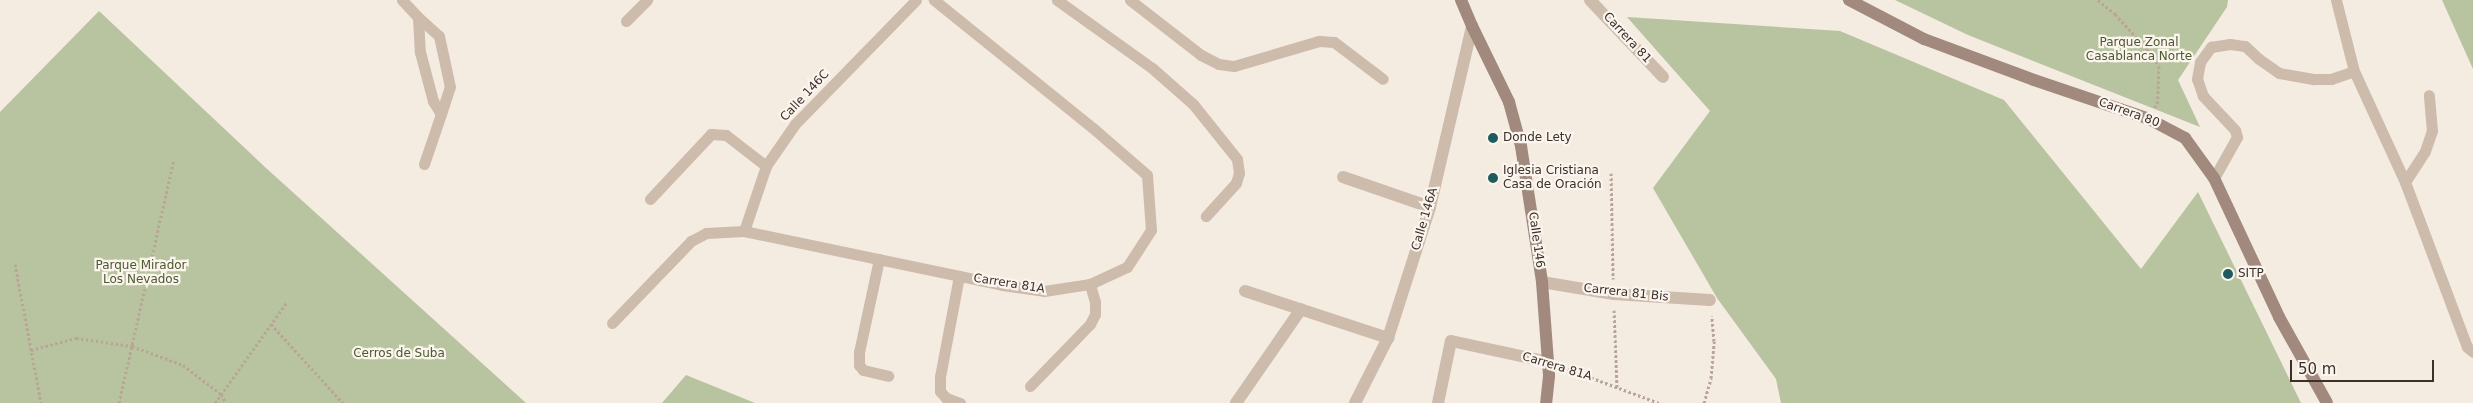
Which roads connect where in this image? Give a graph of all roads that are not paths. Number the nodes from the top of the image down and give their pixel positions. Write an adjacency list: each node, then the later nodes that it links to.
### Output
1 (402, 0): 11 (lane)
2 (647, 0): 12 (lane)
3 (916, 0): 20 (lane, Calle 146C)
4 (934, 0): 31 (lane, Carrera 81A)
5 (1057, 0): 26 (lane)
6 (1130, 0): 16 (lane)
7 (1462, 0): 13 (street, Calle 146)
8 (1590, 0): 15 (street, Carrera 81)
9 (1850, 0): 22 (street, Carrera 80)
10 (2336, 0): 14 (lane)
11 (418, 17): 18 (lane); 18 (lane)
12 (626, 21)
13 (1472, 26): 25 (street, Calle 146A); 30 (street, Calle 146)
14 (2354, 71): 22 (lane); 23 (lane)
15 (1663, 77)
16 (1383, 79)
17 (2429, 95): 23 (lane)
18 (441, 114): 19 (lane)
19 (424, 164)
20 (766, 166): 24 (lane); 27 (lane, Calle 146C)
21 (1343, 177): 25 (street)
22 (2214, 178): 46 (street, Carrera 80)
23 (2405, 182): 37 (lane)
24 (650, 199)
25 (1430, 207): 36 (street, Calle 146A)
26 (1206, 216)
27 (744, 231): 28 (lane, Carrera 81A); 35 (lane, Carrera 81A)
28 (879, 259): 29 (lane, Carrera 81A); 39 (lane)
29 (959, 276): 31 (lane, Carrera 81A); 41 (lane)
30 (1542, 282): 33 (street, Carrera 81 Bis); 38 (street, Calle 146)
31 (1090, 284): 40 (lane)
32 (1245, 291): 34 (street)
33 (1710, 300)
34 (1301, 309): 36 (street); 42 (street)
35 (612, 323)
36 (1388, 338): 43 (street, Calle 146A)
37 (2473, 352)
38 (1548, 362): 44 (street, Carrera 81A); 45 (street, Calle 146)
39 (888, 376)
40 (1030, 386)
41 (960, 403)
42 (1236, 403)
43 (1355, 403)
44 (1438, 403)
45 (1546, 403)
46 (2327, 403)

